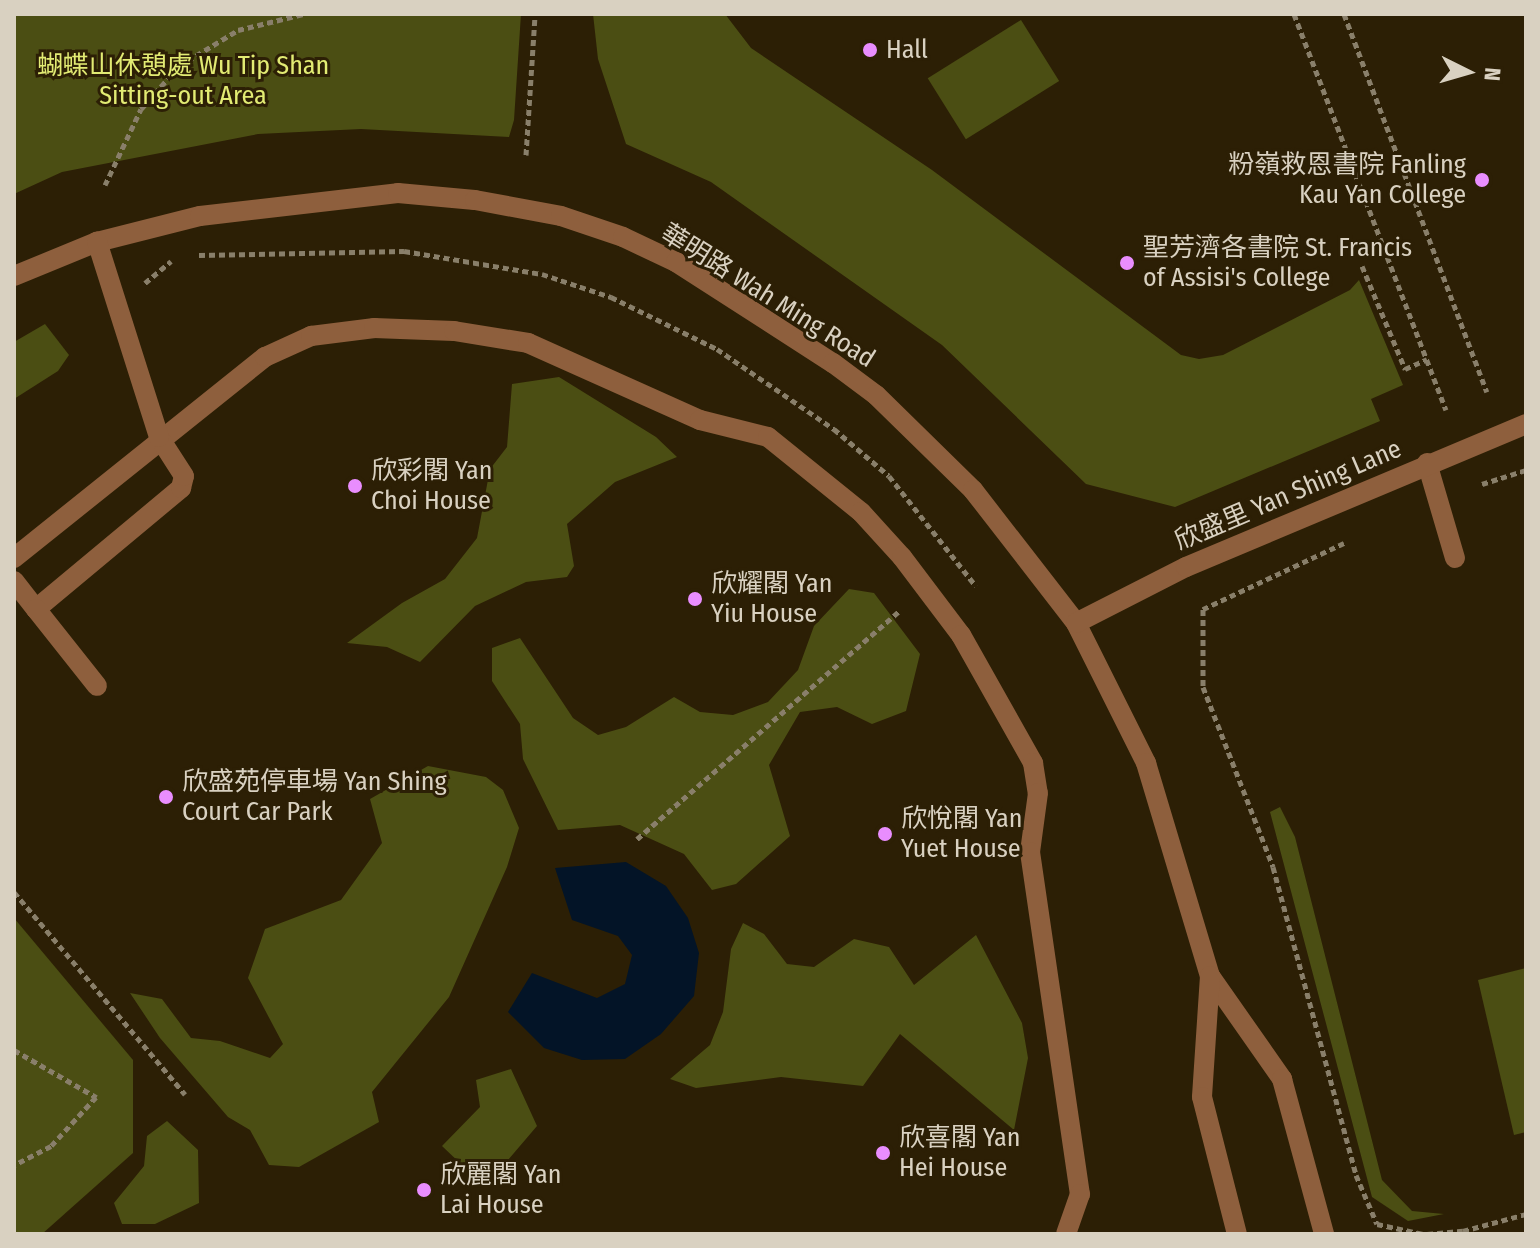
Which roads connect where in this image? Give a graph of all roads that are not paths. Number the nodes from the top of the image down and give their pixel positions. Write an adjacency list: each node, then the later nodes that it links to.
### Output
1 (97, 242): 2 (street, 華明路 Wah Ming Road); 4 (street); 10 (street, 華明路 Wah Ming Road)
2 (14, 276)
3 (1526, 424): 5 (street, 欣盛里 Yan Shing Lane)
4 (159, 437): 6 (street); 9 (street); 13 (street)
5 (1427, 463): 7 (street); 10 (street, 欣盛里 Yan Shing Lane)
6 (14, 558)
7 (1455, 558)
8 (14, 581): 9 (street)
9 (36, 609): 11 (street, bridge)
10 (1076, 623): 12 (street, 華明路 Wah Ming Road)
11 (97, 686)
12 (1210, 976): 14 (street, 華明路 Wah Ming Road); 15 (street, 華明路 Wah Ming Road)
13 (1066, 1234)
14 (1237, 1234)
15 (1324, 1234)

